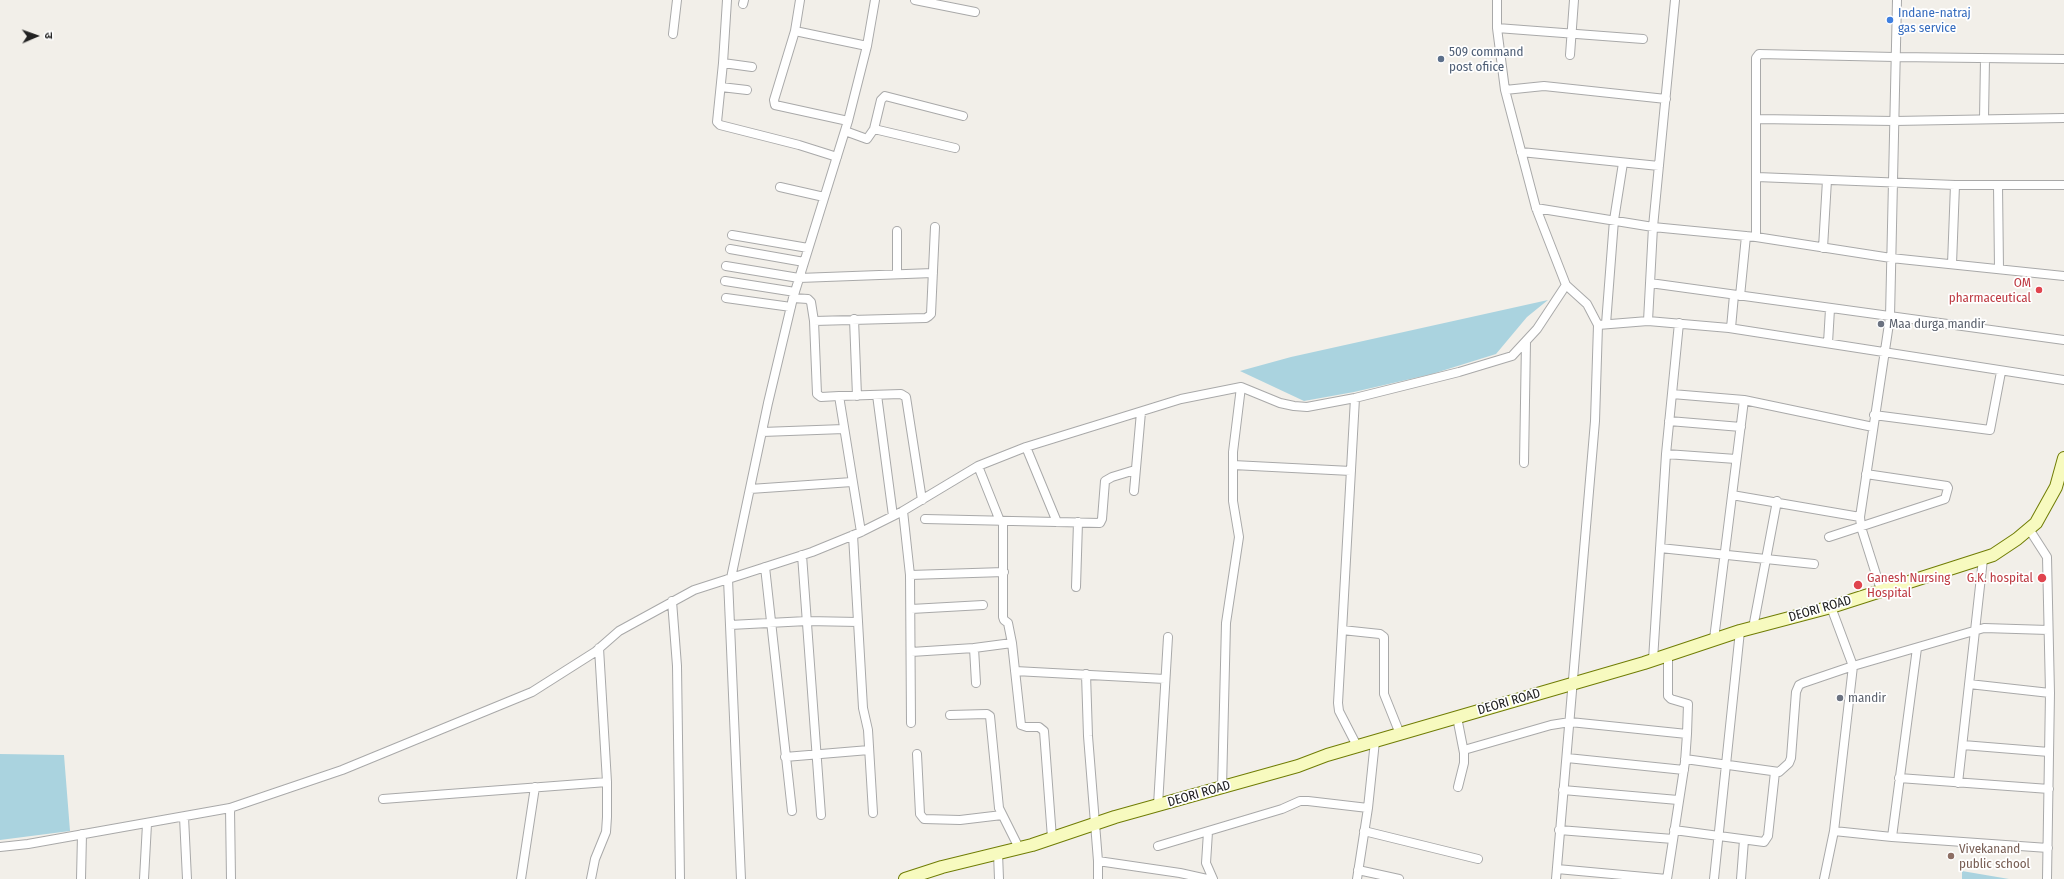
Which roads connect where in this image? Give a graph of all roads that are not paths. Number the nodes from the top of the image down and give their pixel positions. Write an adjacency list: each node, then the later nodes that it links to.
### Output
1 (677, 0): 14 (street)
2 (727, 0): 21 (street)
3 (800, 0): 12 (street)
4 (875, 0): 16 (street)
5 (915, 0): 10 (street)
6 (1497, 0): 11 (street)
7 (1574, 0): 13 (street)
8 (1675, 0): 26 (street)
9 (1897, 0): 18 (street)
10 (975, 12)
11 (1497, 28): 13 (street); 25 (street)
12 (795, 31): 16 (street); 32 (street)
13 (1572, 33): 15 (street); 17 (street)
14 (673, 34)
15 (1643, 39)
16 (867, 46): 32 (street)
17 (1570, 56)
18 (1895, 58): 19 (street); 29 (street); 31 (street)
19 (1985, 59): 20 (street); 30 (street)
20 (2064, 59)
21 (723, 63): 22 (street); 23 (street)
22 (752, 66)
23 (721, 87): 24 (street); 37 (street)
24 (747, 90)
25 (1505, 90): 26 (street); 36 (street)
26 (1666, 99): 39 (street)
27 (963, 116): 33 (street)
28 (2064, 118): 30 (street)
29 (1757, 119): 31 (street); 40 (street)
30 (1984, 119): 31 (street)
31 (1894, 120): 42 (street)
32 (848, 122): 34 (street)
33 (874, 129): 34 (street); 35 (street)
34 (845, 131): 37 (street)
35 (955, 148)
36 (1521, 152): 38 (street); 48 (street)
37 (837, 157): 47 (street)
38 (1623, 163): 39 (street); 49 (street)
39 (1659, 166): 50 (street)
40 (1756, 177): 41 (street); 55 (street)
41 (1827, 180): 42 (street); 57 (street)
42 (1893, 182): 43 (street); 59 (street)
43 (1955, 185): 44 (street); 61 (street)
44 (1998, 185): 45 (street); 63 (street)
45 (2064, 185)
46 (780, 187): 47 (street)
47 (824, 197): 56 (street)
48 (1536, 208): 49 (street); 70 (street)
49 (1614, 220): 50 (street); 81 (street)
50 (1653, 227): 54 (street); 69 (street)
51 (935, 228): 64 (street)
52 (897, 231): 65 (street)
53 (732, 235): 56 (street)
54 (1746, 236): 55 (street); 72 (street)
55 (1756, 237): 57 (street)
56 (808, 248): 60 (street)
57 (1823, 248): 59 (street)
58 (730, 249): 60 (street)
59 (1892, 258): 61 (street); 76 (street)
60 (804, 262): 67 (street)
61 (1952, 264): 63 (street)
62 (726, 266): 67 (street)
63 (1999, 269): 66 (street)
64 (933, 273): 65 (street); 77 (street)
65 (897, 274): 67 (street)
66 (2064, 276)
67 (799, 278): 71 (street)
68 (724, 281): 71 (street)
69 (1650, 283): 72 (street); 79 (street)
70 (1566, 285): 81 (street); 84 (street)
71 (794, 295): 74 (street); 78 (street)
72 (1737, 296): 75 (street); 82 (street)
73 (726, 298): 74 (street)
74 (791, 307): 102 (street)
75 (1830, 309): 76 (street); 85 (street)
76 (1890, 317): 83 (street); 86 (street)
77 (854, 319): 78 (street); 93 (street)
78 (814, 321): 92 (street)
79 (1648, 321): 80 (street); 81 (street)
80 (1679, 323): 82 (street); 90 (street)
81 (1602, 324): 169 (street)
82 (1731, 328): 85 (street)
83 (2064, 340)
84 (1526, 341): 94 (street); 107 (street)
85 (1828, 343): 86 (street)
86 (1886, 353): 87 (street); 97 (street)
87 (2001, 372): 88 (street); 97 (street)
88 (2064, 380)
89 (1241, 387): 94 (street); 96 (street); 108 (street)
90 (1672, 394): 95 (street); 98 (street)
91 (877, 395): 93 (street); 117 (street); 120 (street)
92 (839, 396): 93 (street); 101 (street)
93 (857, 396)
94 (1355, 398): 111 (street)
95 (1744, 400): 99 (street); 100 (street)
96 (1141, 412): 103 (street); 110 (street)
97 (1874, 415): 100 (street)
98 (1669, 421): 99 (street); 104 (street)
99 (1740, 427): 106 (street)
100 (1873, 427): 112 (street)
101 (844, 429): 102 (street); 113 (street)
102 (762, 432): 114 (street)
103 (1026, 447): 109 (street); 124 (street)
104 (1666, 454): 106 (street); 130 (street)
105 (2064, 458): 127 (street, DEORI ROAD)
106 (1736, 459): 116 (street)
107 (1524, 463)
108 (1233, 465): 111 (street); 197 (street)
109 (978, 466): 117 (street); 123 (street)
110 (1135, 470): 115 (street); 125 (street)
111 (1351, 471): 151 (street)
112 (1866, 474): 121 (street); 126 (street)
113 (852, 482): 114 (street); 128 (street)
114 (750, 489): 139 (street)
115 (1134, 491)
116 (1732, 495): 118 (street); 131 (street)
117 (922, 500): 119 (street)
118 (1777, 502): 121 (street); 133 (street)
119 (904, 511): 120 (street); 138 (street)
120 (893, 516): 128 (street)
121 (1860, 517): 126 (street)
122 (925, 519): 123 (street)
123 (1001, 521): 124 (street); 137 (street)
124 (1057, 522): 125 (street)
125 (1078, 522): 140 (street)
126 (1861, 527): 129 (street); 141 (street)
127 (2029, 529): 134 (street, DEORI ROAD); 153 (street)
128 (857, 533): 132 (street); 147 (street)
129 (1829, 538)
130 (1660, 548): 131 (street); 163 (street)
131 (1725, 554): 133 (street); 156 (street)
132 (802, 555): 136 (street); 146 (street)
133 (1766, 559): 135 (street); 150 (street)
134 (1983, 559): 141 (street, DEORI ROAD); 152 (street)
135 (1814, 564)
136 (765, 567): 139 (street); 148 (street)
137 (1004, 572): 138 (street); 157 (street)
138 (910, 575): 145 (street)
139 (730, 578): 142 (street); 149 (street)
140 (1076, 587)
141 (1882, 590): 144 (street, DEORI ROAD)
142 (672, 601): 158 (street); 240 (street)
143 (983, 605): 145 (street)
144 (1832, 607): 150 (street, DEORI ROAD); 164 (street)
145 (911, 609): 161 (street)
146 (807, 621): 147 (street); 148 (street); 184 (street)
147 (858, 622): 181 (street)
148 (771, 623): 149 (street); 186 (street)
149 (730, 625): 241 (street)
150 (1753, 628): 154 (street, DEORI ROAD)
151 (1342, 630): 176 (street); 180 (street)
152 (1975, 630): 153 (street); 160 (street); 170 (street)
153 (2048, 630): 171 (street)
154 (1740, 631): 156 (street, DEORI ROAD); 189 (street)
155 (1168, 637): 167 (street)
156 (1714, 640): 162 (street, DEORI ROAD)
157 (1012, 642): 159 (street); 165 (street)
158 (599, 648): 193 (street); 203 (street)
159 (974, 648): 161 (street); 168 (street)
160 (1917, 648): 164 (street); 192 (street)
161 (911, 652): 175 (street)
162 (1668, 656): 163 (street, DEORI ROAD); 177 (street)
163 (1653, 660): 169 (street, DEORI ROAD)
164 (1853, 666): 191 (street); 215 (street)
165 (1015, 671): 166 (street); 220 (street)
166 (1086, 674): 167 (street); 211 (street)
167 (1165, 679): 202 (street)
168 (976, 683)
169 (1572, 684): 173 (street, DEORI ROAD); 174 (street)
170 (1969, 684): 171 (street); 179 (street)
171 (2050, 693): 183 (street)
172 (950, 715): 207 (street)
173 (1457, 717): 176 (street, DEORI ROAD); 182 (street)
174 (1570, 722): 177 (street); 182 (street); 187 (street)
175 (911, 723)
176 (1400, 734): 178 (street, DEORI ROAD)
177 (1687, 734): 188 (street)
178 (1375, 742): 180 (street, DEORI ROAD); 204 (street)
179 (1963, 745): 183 (street); 194 (street)
180 (1357, 746): 197 (street, DEORI ROAD)
181 (869, 750): 184 (street); 206 (street)
182 (1464, 750): 196 (street)
183 (2049, 752): 198 (street)
184 (817, 754): 186 (street); 208 (street)
185 (917, 754): 207 (street)
186 (785, 756): 205 (street)
187 (1567, 758): 190 (street); 199 (street)
188 (1685, 759): 189 (street); 190 (street)
189 (1727, 765): 191 (street); 218 (street)
190 (1684, 770): 201 (street)
191 (1774, 772): 222 (street)
192 (1899, 778): 194 (street); 219 (street)
193 (607, 782): 195 (street); 239 (street)
194 (1958, 783): 198 (street)
195 (535, 787): 200 (street); 238 (street)
196 (1458, 787)
197 (1222, 788): 202 (street, DEORI ROAD)
198 (2049, 789): 226 (street)
199 (1563, 790): 201 (street); 212 (street)
200 (383, 799)
201 (1678, 800): 213 (street)
202 (1158, 805): 211 (street, DEORI ROAD)
203 (230, 808): 209 (street); 237 (street)
204 (1368, 808): 214 (street); 216 (street)
205 (792, 811)
206 (873, 813)
207 (1002, 815): 225 (street)
208 (821, 816)
209 (184, 817): 210 (street); 236 (street)
210 (147, 824): 217 (street); 235 (street)
211 (1095, 825): 220 (street, DEORI ROAD); 229 (street)
212 (1559, 830): 221 (street); 230 (street)
213 (1674, 830): 218 (street); 221 (street)
214 (1364, 831): 228 (street); 231 (street)
215 (1834, 831): 219 (street); 253 (street)
216 (1208, 832): 223 (street); 246 (street)
217 (82, 834): 224 (street); 234 (street)
218 (1719, 837): 222 (street); 251 (street)
219 (1892, 837): 226 (street)
220 (1052, 838): 225 (street, DEORI ROAD)
221 (1673, 839): 250 (street)
222 (1744, 840): 252 (street)
223 (1158, 846)
224 (0, 847)
225 (1019, 848): 227 (street, DEORI ROAD)
226 (2048, 848): 254 (street)
227 (998, 853): 232 (street, DEORI ROAD); 243 (street)
228 (1478, 859)
229 (1098, 861): 233 (street); 244 (street)
230 (1557, 869): 249 (street); 250 (street)
231 (1358, 870): 247 (street); 248 (street)
232 (934, 874): 242 (street, DEORI ROAD)
233 (1179, 876): 245 (street)
234 (81, 879)
235 (144, 879)
236 (187, 879)
237 (231, 879)
238 (521, 879)
239 (590, 879)
240 (680, 879)
241 (741, 879)
242 (904, 879)
243 (1000, 879)
244 (1098, 879)
245 (1207, 879)
246 (1213, 879)
247 (1357, 879)
248 (1399, 879)
249 (1556, 879)
250 (1667, 879)
251 (1714, 879)
252 (1741, 879)
253 (1824, 879)
254 (2047, 879)

